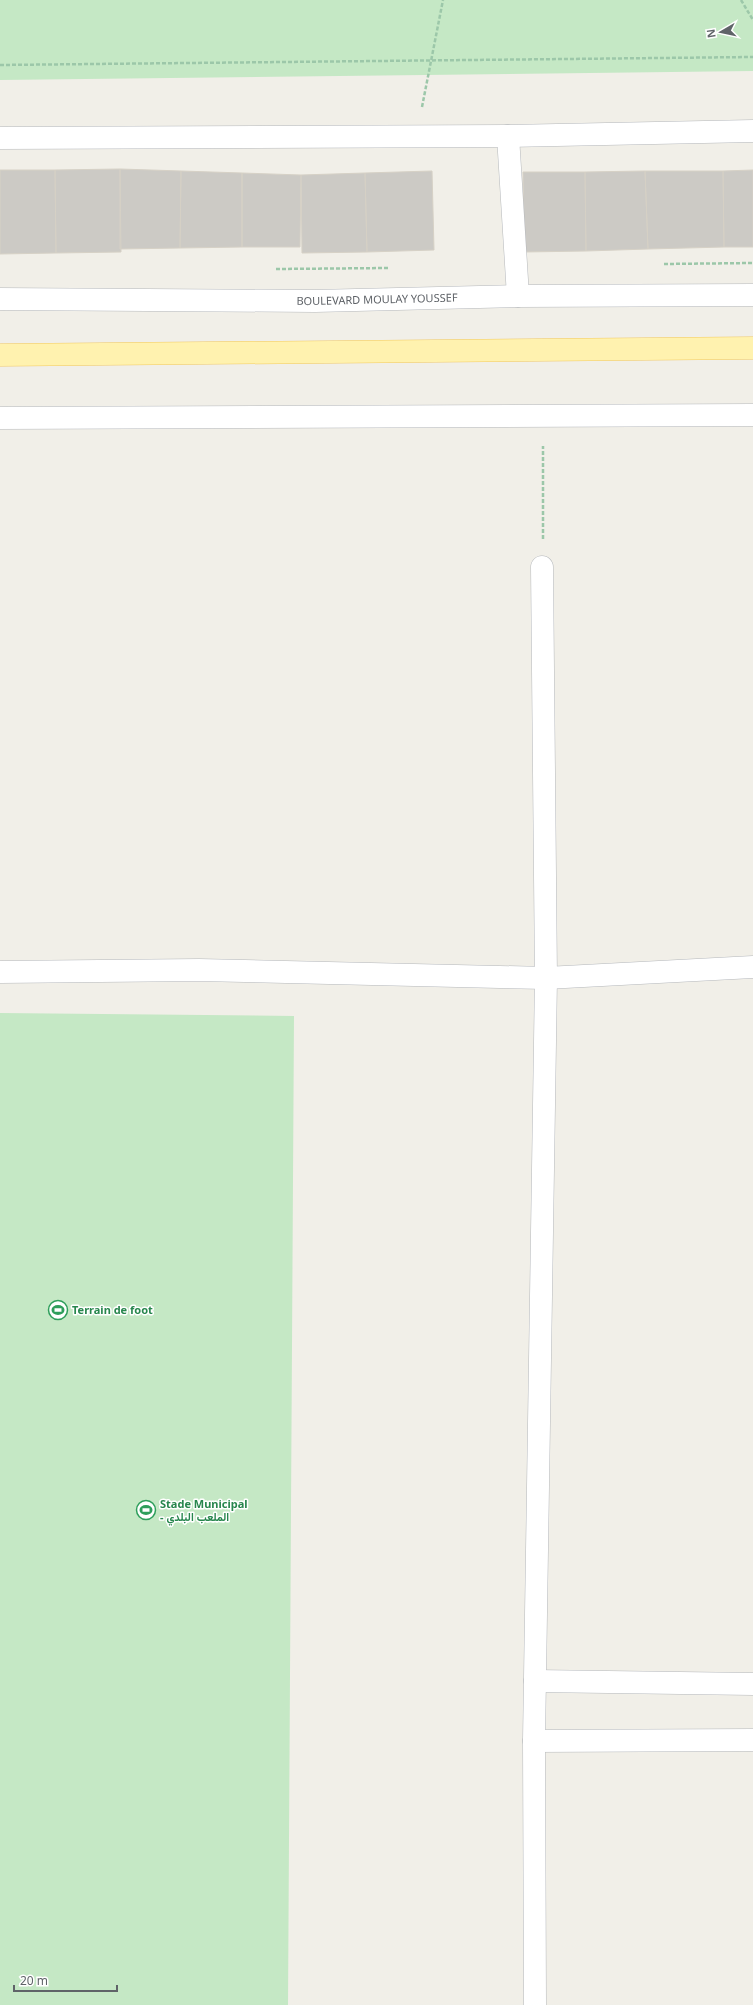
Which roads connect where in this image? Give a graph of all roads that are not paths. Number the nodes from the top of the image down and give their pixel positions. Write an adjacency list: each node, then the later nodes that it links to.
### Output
1 (753, 131): 2 (street)
2 (508, 136): 3 (street); 5 (street)
3 (0, 138)
4 (753, 295): 5 (street, BOULEVARD MOULAY YOUSSEF)
5 (518, 296): 6 (street, BOULEVARD MOULAY YOUSSEF)
6 (0, 299)
7 (753, 348): 8 (main road)
8 (0, 355)
9 (753, 415): 10 (street)
10 (0, 418)
11 (542, 568): 14 (street)
12 (753, 967): 14 (street)
13 (0, 972): 14 (street)
14 (546, 978): 15 (street)
15 (535, 1681): 16 (street); 18 (street)
16 (753, 1684)
17 (753, 1740): 18 (street)
18 (534, 1741): 19 (street)
19 (535, 2005)

